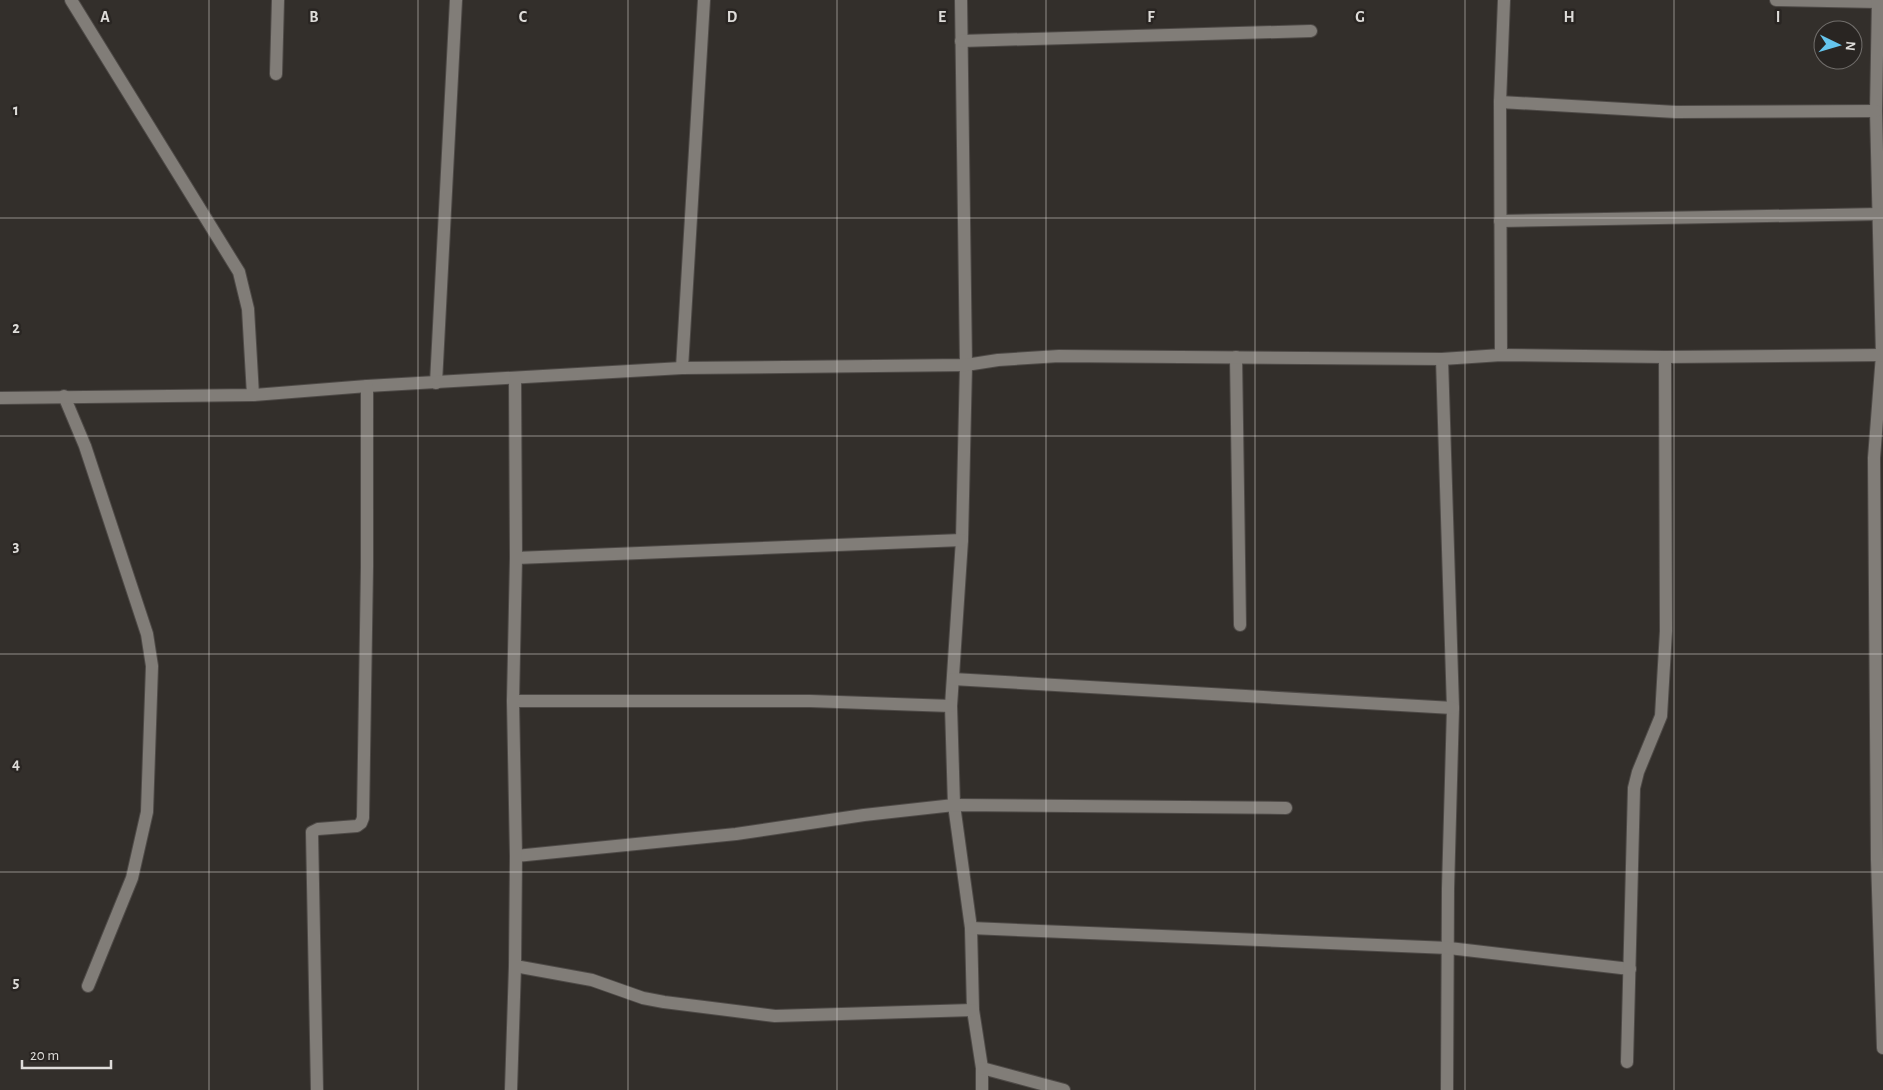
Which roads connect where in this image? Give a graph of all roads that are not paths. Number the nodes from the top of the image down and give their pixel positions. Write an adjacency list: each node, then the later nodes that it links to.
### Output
1 (71, 0): 26 (street)
2 (278, 0): 11 (street)
3 (456, 0): 24 (street)
4 (704, 0): 22 (street)
5 (961, 0): 10 (street)
6 (1504, 0): 12 (street)
7 (1776, 0): 8 (street)
8 (1878, 1): 13 (street)
9 (1311, 31): 10 (street)
10 (962, 41): 21 (street)
11 (276, 74)
12 (1500, 102): 13 (street); 15 (street)
13 (1876, 111): 14 (street)
14 (1880, 214): 15 (street); 17 (street)
15 (1500, 221): 16 (street)
16 (1501, 355): 19 (street); 20 (street)
17 (1882, 355): 19 (street); 45 (street)
18 (1236, 357): 20 (street); 21 (street); 31 (street)
19 (1665, 357): 42 (street)
20 (1442, 359): 35 (street)
21 (966, 365): 22 (street); 29 (street)
22 (682, 368): 23 (street)
23 (515, 378): 24 (street); 30 (street)
24 (436, 383): 25 (street)
25 (367, 386): 26 (street); 48 (street)
26 (253, 395): 27 (street)
27 (64, 396): 28 (street); 43 (street)
28 (0, 398)
29 (962, 540): 30 (street); 32 (street)
30 (516, 558): 33 (street)
31 (1240, 625)
32 (954, 679): 34 (street); 35 (street)
33 (513, 701): 34 (street); 38 (street)
34 (951, 706): 36 (street)
35 (1453, 708): 40 (street)
36 (954, 805): 37 (street); 38 (street); 39 (street)
37 (1286, 808)
38 (516, 856): 41 (street)
39 (971, 928): 40 (street); 44 (street)
40 (1449, 948): 42 (street); 52 (street)
41 (515, 966): 44 (street); 49 (street)
42 (1630, 969): 46 (street)
43 (88, 986)
44 (973, 1010): 47 (street)
45 (1883, 1048)
46 (1627, 1062)
47 (982, 1068): 50 (street); 51 (street)
48 (317, 1090)
49 (511, 1090)
50 (982, 1090)
51 (1064, 1090)
52 (1447, 1090)

